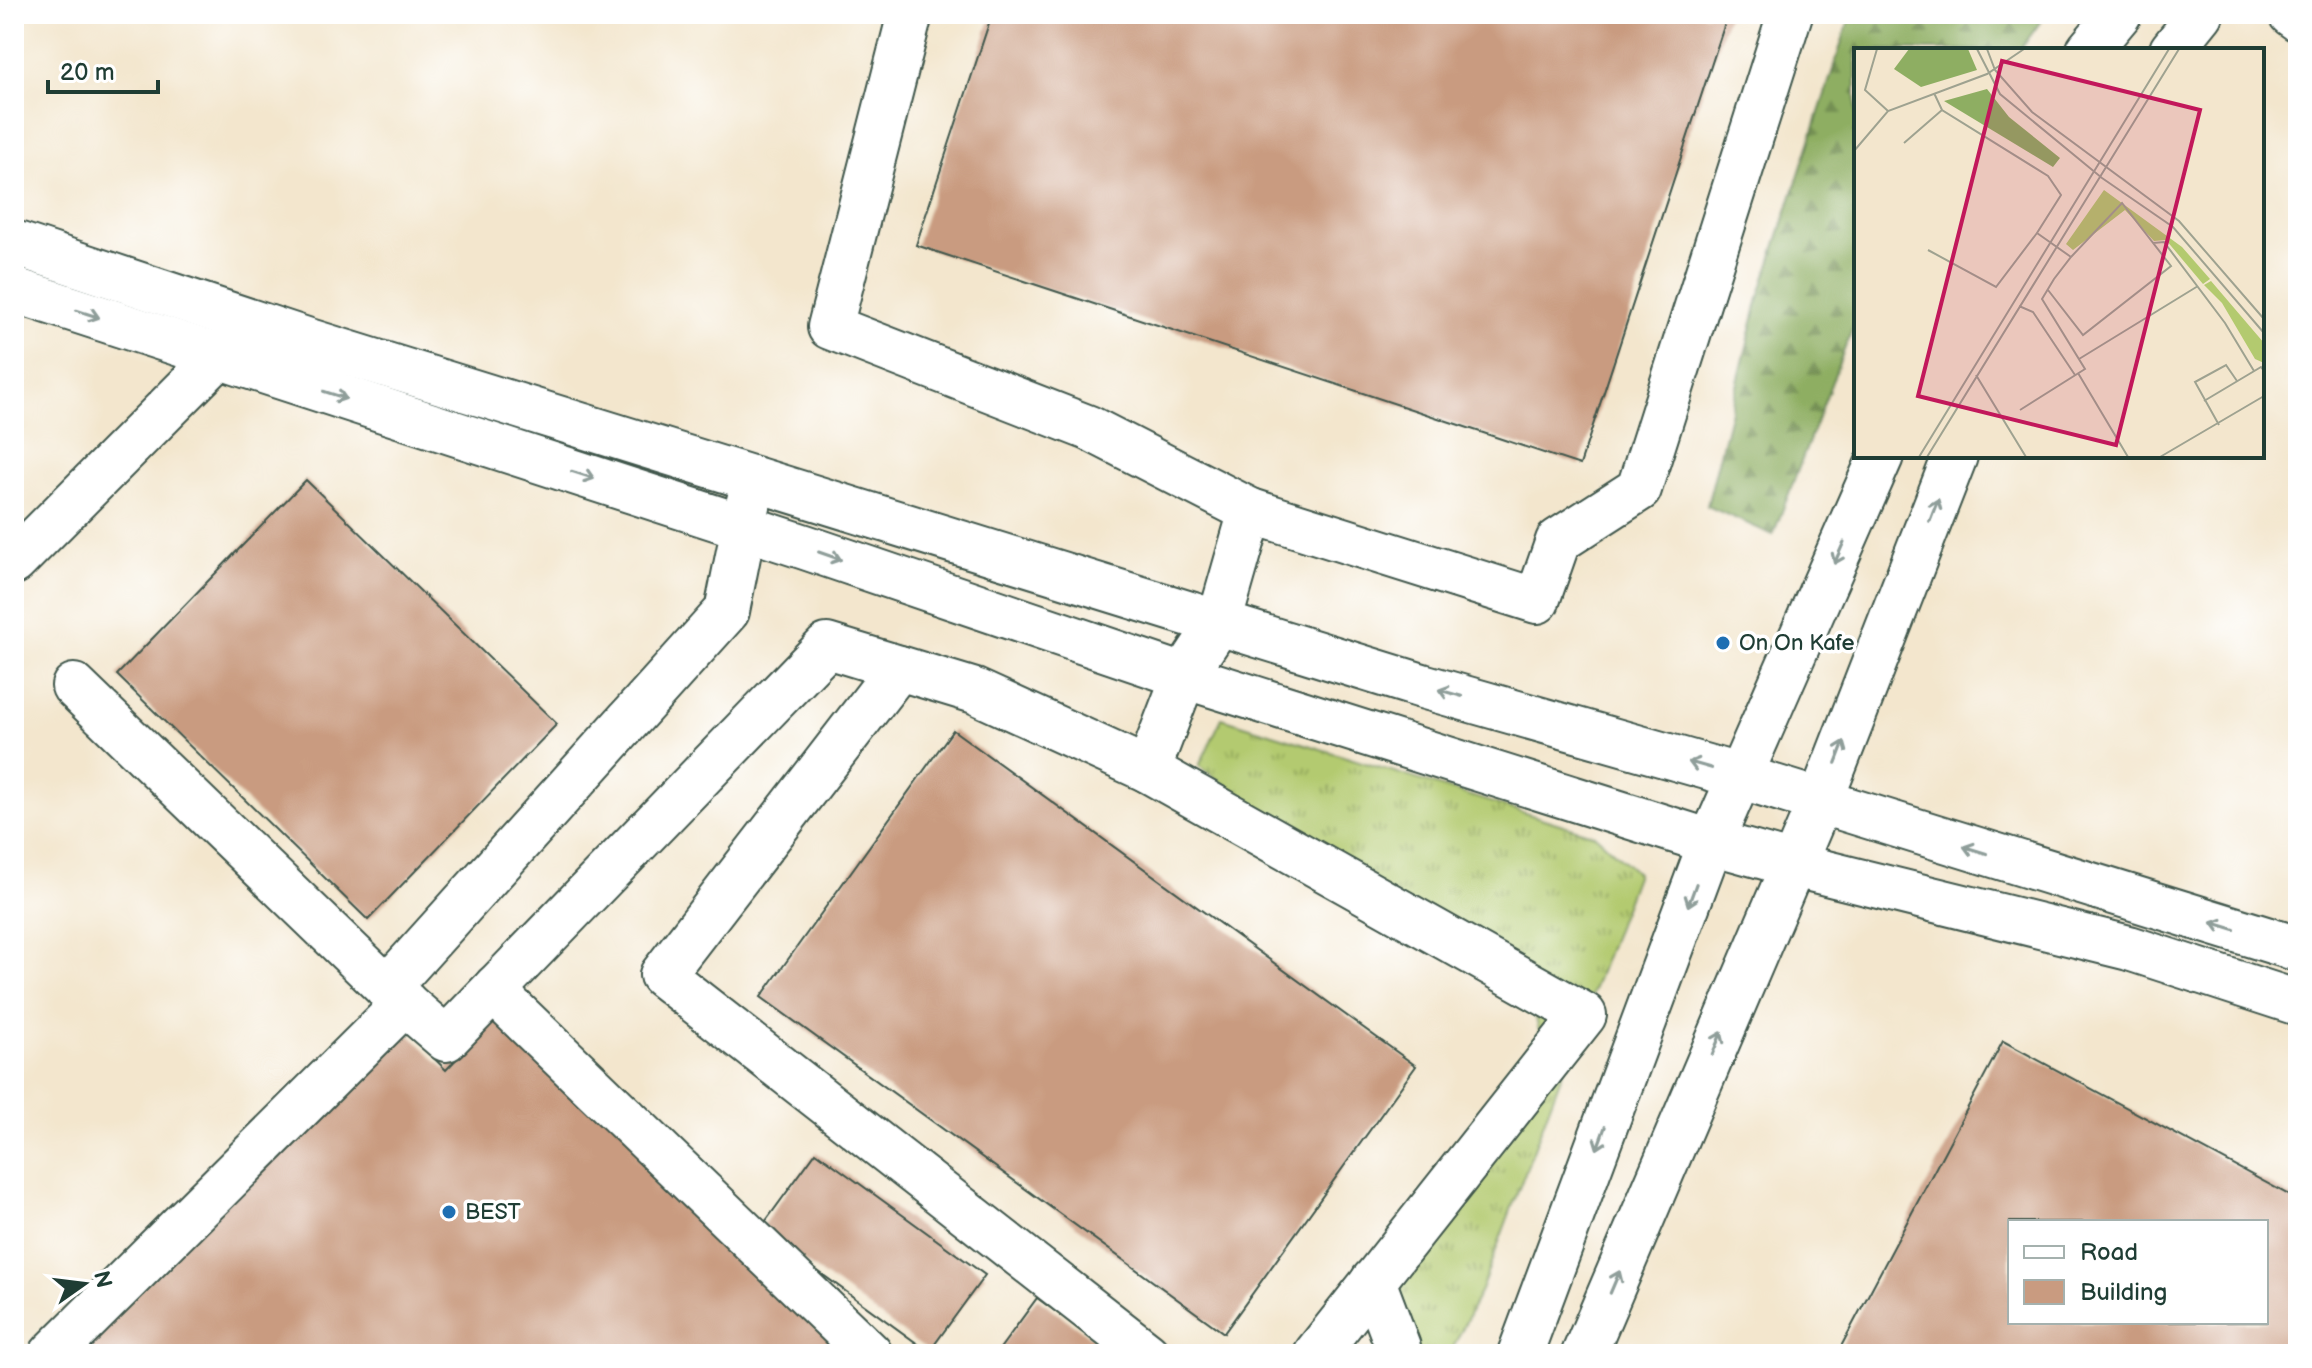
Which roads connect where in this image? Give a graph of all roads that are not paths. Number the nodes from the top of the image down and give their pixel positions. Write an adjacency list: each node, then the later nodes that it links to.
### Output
1 (910, 14): 16 (street)
2 (1790, 14): 16 (street)
3 (2119, 14): 7 (street)
4 (2201, 14): 8 (street)
5 (2291, 14): 6 (street)
6 (2298, 19)
7 (2091, 48)
8 (2174, 48)
9 (14, 243): 11 (street)
10 (14, 290): 12 (street, one-way to 12)
11 (253, 322): 12 (street); 15 (street)
12 (217, 356): 17 (street, one-way to 17); 18 (street)
13 (1880, 458): 24 (street, one-way to 24)
14 (1954, 458): 25 (street, one-way to 14)
15 (753, 478): 17 (street); 19 (street)
16 (1251, 511): 19 (street)
17 (745, 527): 21 (street, one-way to 21); 30 (street)
18 (14, 562)
19 (1219, 623): 21 (street); 24 (street, one-way to 19)
20 (899, 668): 23 (street); 29 (street); 35 (street)
21 (1184, 676): 23 (street); 26 (street)
22 (74, 686): 30 (street)
23 (1148, 770): 32 (street)
24 (1742, 777): 25 (street); 26 (street)
25 (1820, 802): 27 (street); 28 (street, one-way to 25)
26 (1711, 842): 27 (street); 38 (street, one-way to 38)
27 (1794, 865): 31 (street); 39 (street, one-way to 27)
28 (2298, 949)
29 (496, 987): 30 (street); 34 (street)
30 (396, 996): 33 (street)
31 (2298, 1003)
32 (1373, 1281): 36 (street); 37 (street)
33 (52, 1354)
34 (870, 1354)
35 (1147, 1354)
36 (1316, 1354)
37 (1392, 1354)
38 (1520, 1354)
39 (1584, 1354)

